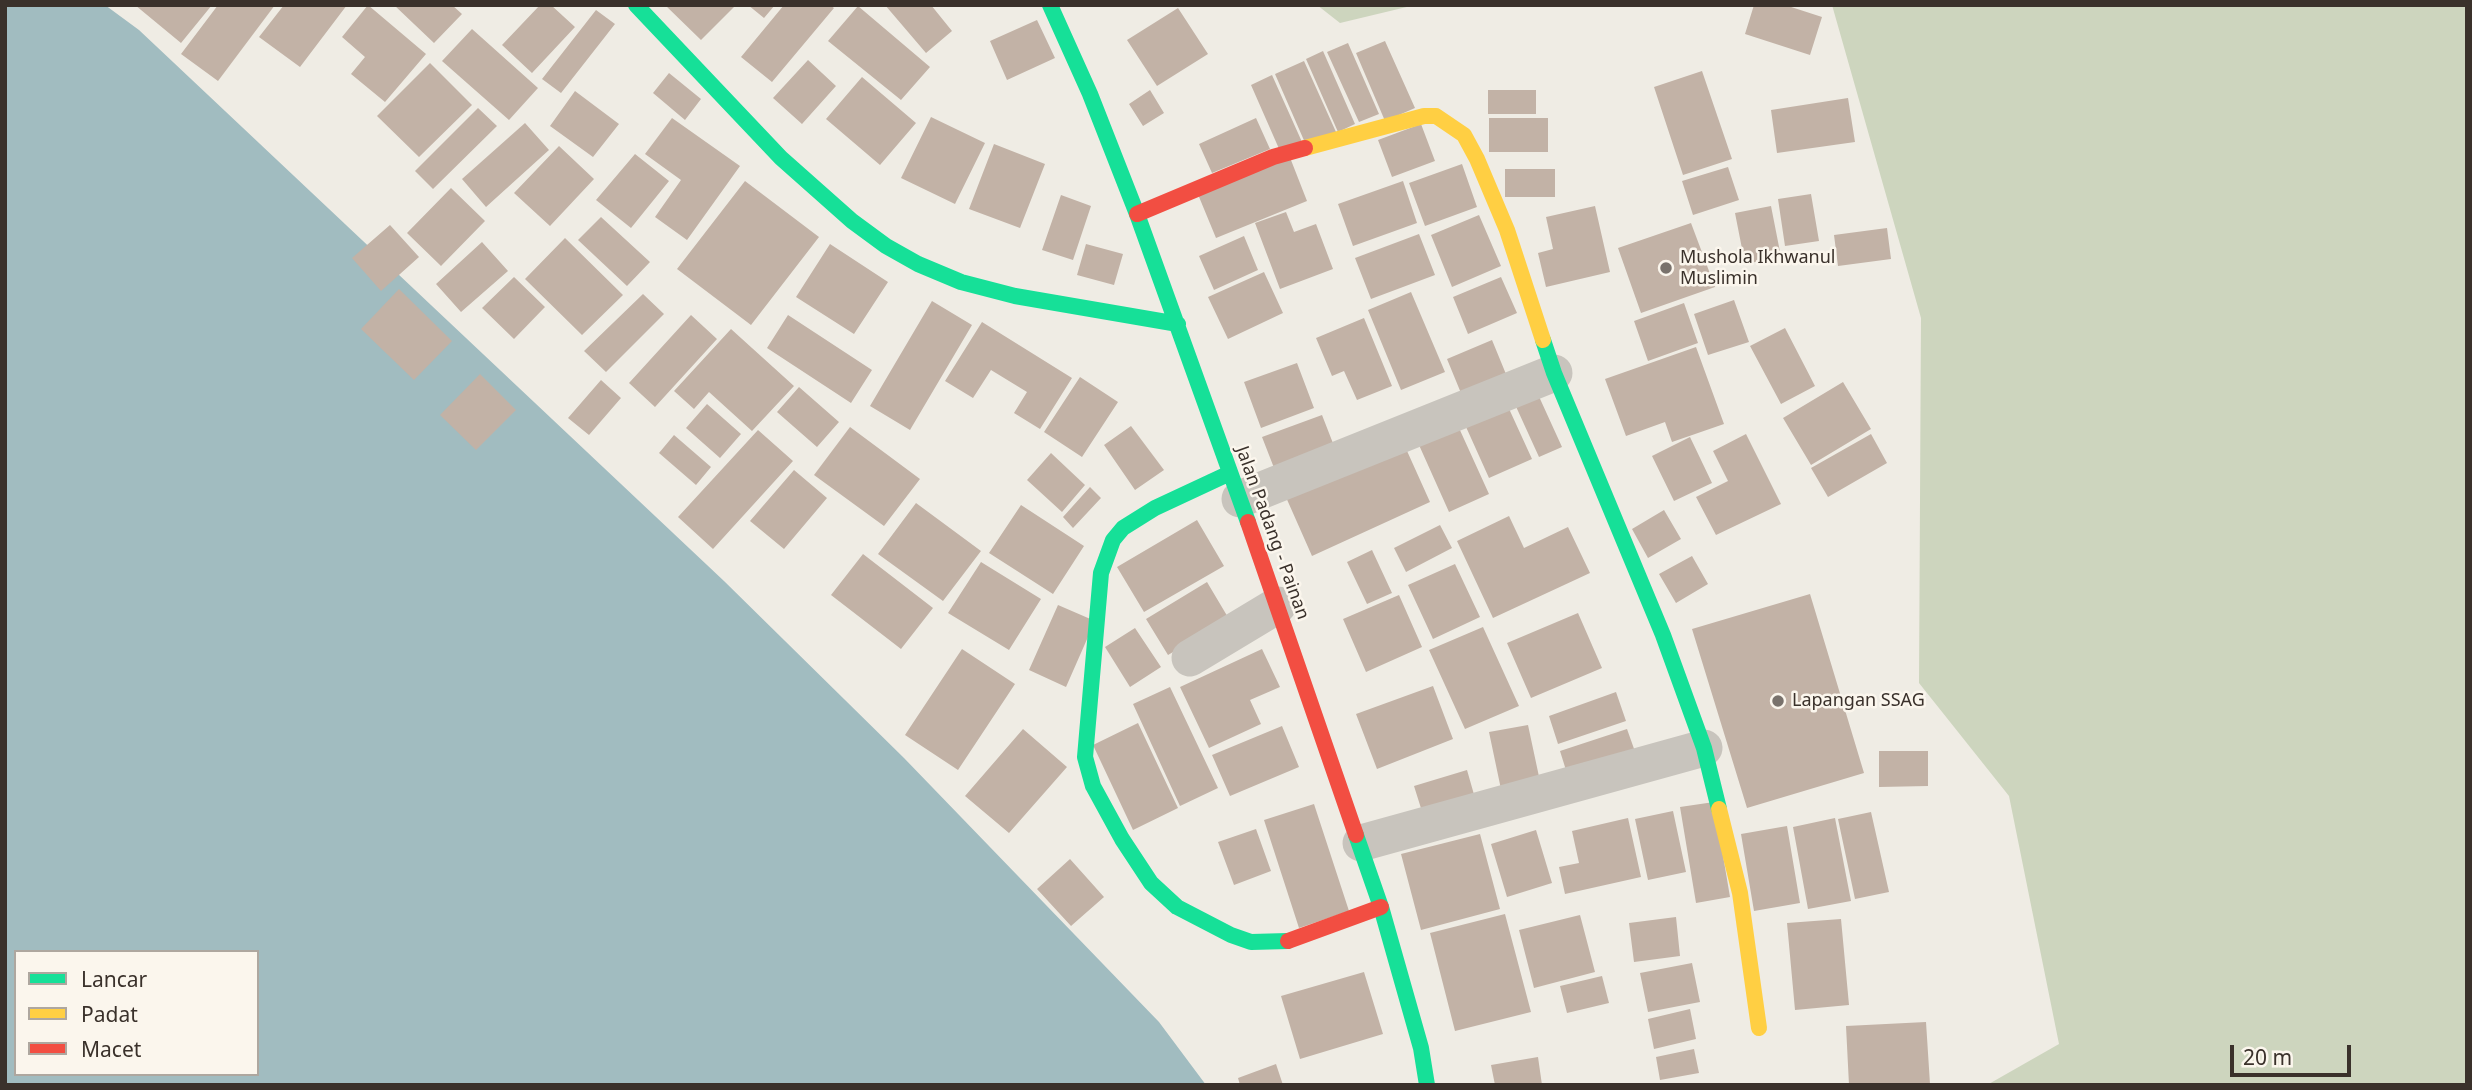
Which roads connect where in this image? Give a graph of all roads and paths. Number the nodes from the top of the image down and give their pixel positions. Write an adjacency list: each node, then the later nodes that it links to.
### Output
1 (636, 5): 4 (main road)
2 (1050, 5): 3 (main road, Jalan Padang - Painan)
3 (1138, 214): 4 (main road, Jalan Padang - Painan); 5 (main road)
4 (1178, 324): 6 (main road, Jalan Padang - Painan)
5 (1554, 373): 6 (street); 9 (main road)
6 (1235, 486): 7 (main road, Jalan Padang - Painan); 11 (main road)
7 (1278, 605): 8 (street); 10 (main road, Jalan Padang - Painan)
8 (1190, 659)
9 (1704, 748): 10 (street); 12 (main road)
10 (1360, 843): 11 (main road, Jalan Padang - Painan)
11 (1381, 907): 13 (main road, Jalan Padang - Painan)
12 (1759, 1028)
13 (1427, 1085)

